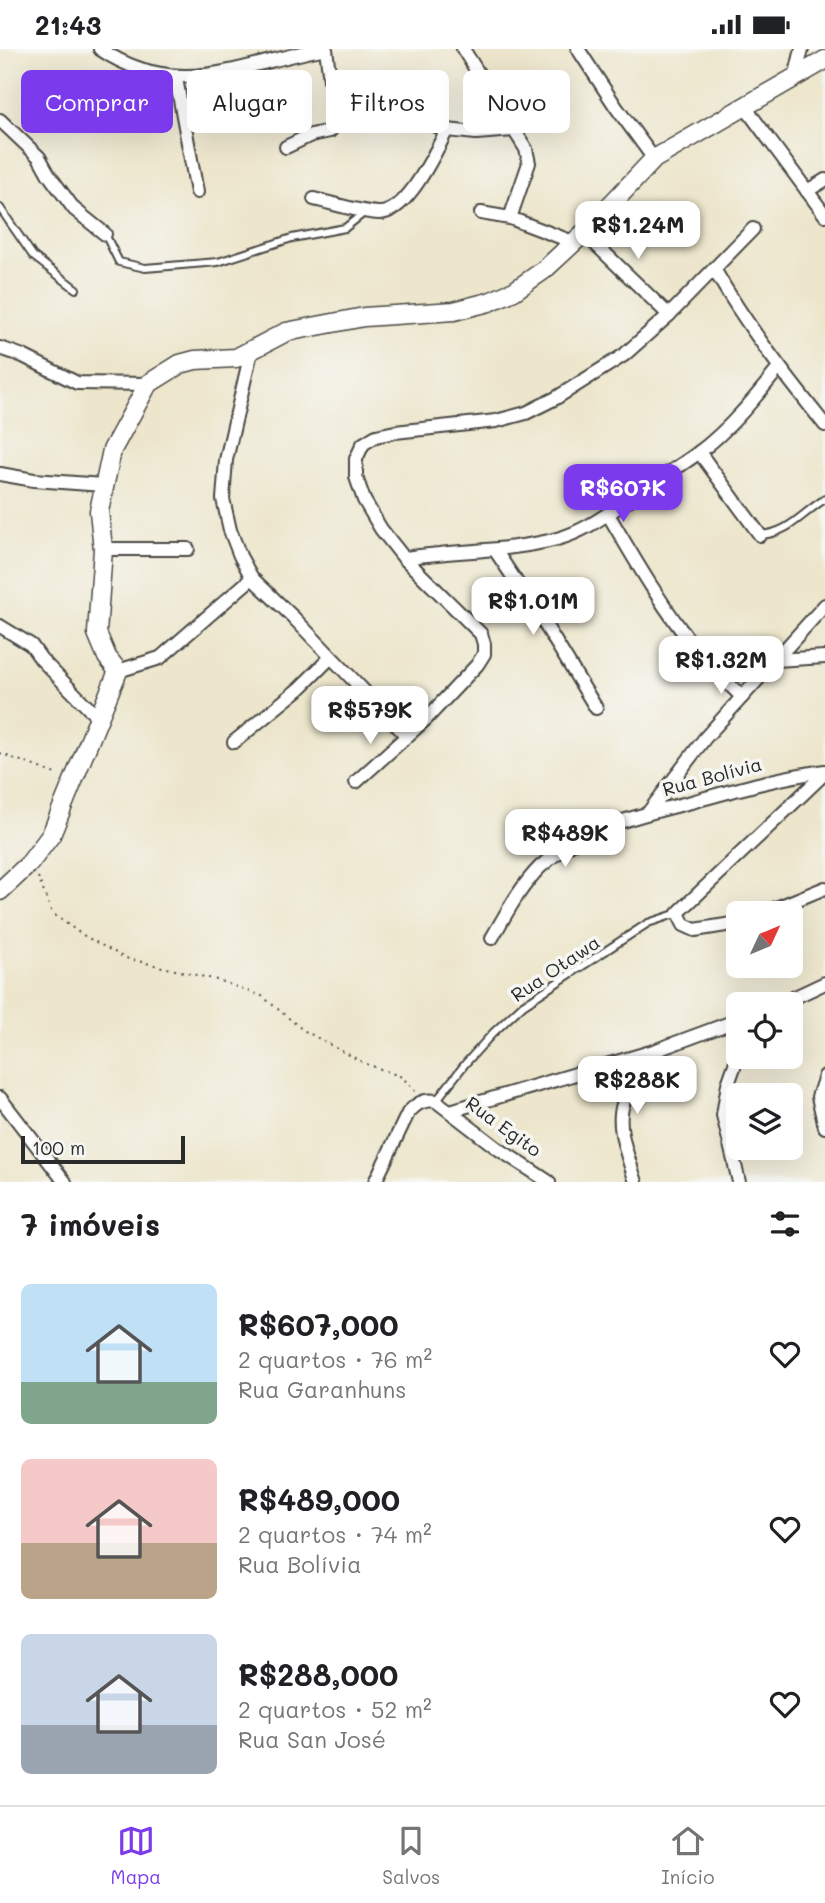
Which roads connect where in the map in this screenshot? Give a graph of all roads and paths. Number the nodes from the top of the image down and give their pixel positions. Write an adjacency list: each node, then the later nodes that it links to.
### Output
1 (100, 49): 6 (street)
2 (323, 49): 8 (street); 10 (street)
3 (463, 49): 9 (street)
4 (578, 49): 18 (street)
5 (802, 49): 11 (street)
6 (116, 54): 10 (street)
7 (825, 60): 11 (street)
8 (328, 70)
9 (476, 70)
10 (176, 78): 21 (street)
11 (795, 78): 12 (street)
12 (745, 107): 18 (street); 20 (street)
13 (0, 120): 29 (street)
14 (326, 132): 17 (street)
15 (445, 133): 24 (street)
16 (516, 133): 27 (street)
17 (286, 147)
18 (654, 159): 30 (street)
19 (825, 180): 20 (street)
20 (807, 191): 26 (street)
21 (197, 192)
22 (314, 199): 24 (street)
23 (0, 208): 32 (lane)
24 (366, 210): 29 (lane)
25 (481, 213): 27 (street)
26 (825, 215)
27 (510, 218): 30 (street)
28 (753, 229): 31 (street)
29 (105, 234)
30 (579, 237): 33 (street); 35 (street)
31 (713, 269): 33 (street); 36 (street)
32 (76, 289)
33 (669, 315): 48 (street)
34 (0, 348): 37 (street)
35 (252, 348): 37 (street); 49 (street)
36 (779, 368): 38 (street); 39 (street)
37 (148, 384): 41 (street)
38 (825, 425)
39 (699, 452): 43 (street); 44 (street)
40 (0, 474): 41 (street)
41 (103, 485): 45 (street)
42 (825, 499): 44 (lane)
43 (608, 514): 47 (street); 56 (street)
44 (760, 535)
45 (103, 549): 46 (street); 55 (street)
46 (188, 549)
47 (495, 550): 48 (street); 57 (street)
48 (404, 558): 59 (street)
49 (253, 578): 52 (street); 55 (street)
50 (825, 605): 54 (street)
51 (0, 626): 58 (street)
52 (331, 657): 59 (street); 60 (street)
53 (825, 657): 54 (street)
54 (776, 660): 56 (street)
55 (118, 671): 58 (street)
56 (742, 697): 65 (street)
57 (596, 708)
58 (99, 719): 63 (street)
59 (407, 736): 64 (street)
60 (234, 743)
61 (0, 753): 63 (path)
62 (825, 772): 65 (street, Rua Bolívia); 70 (street)
63 (72, 781): 68 (street)
64 (356, 782)
65 (648, 813): 72 (street, Rua Bolívia)
66 (38, 878): 81 (path)
67 (825, 888): 69 (street)
68 (0, 891)
69 (793, 901)
70 (678, 913): 71 (street); 81 (lane, Rua Otawa)
71 (726, 925)
72 (492, 938)
73 (825, 983): 74 (street)
74 (803, 993)
75 (726, 1024): 76 (street)
76 (654, 1051): 82 (street); 87 (street)
77 (733, 1069): 88 (street)
78 (825, 1076): 79 (street)
79 (821, 1095): 83 (street)
80 (0, 1098): 84 (street)
81 (430, 1101): 82 (street, Rua Egito); 85 (street)
82 (450, 1111): 86 (street, Rua Egito)
83 (825, 1128)
84 (65, 1182)
85 (375, 1182)
86 (549, 1182)
87 (636, 1182)
88 (738, 1182)

